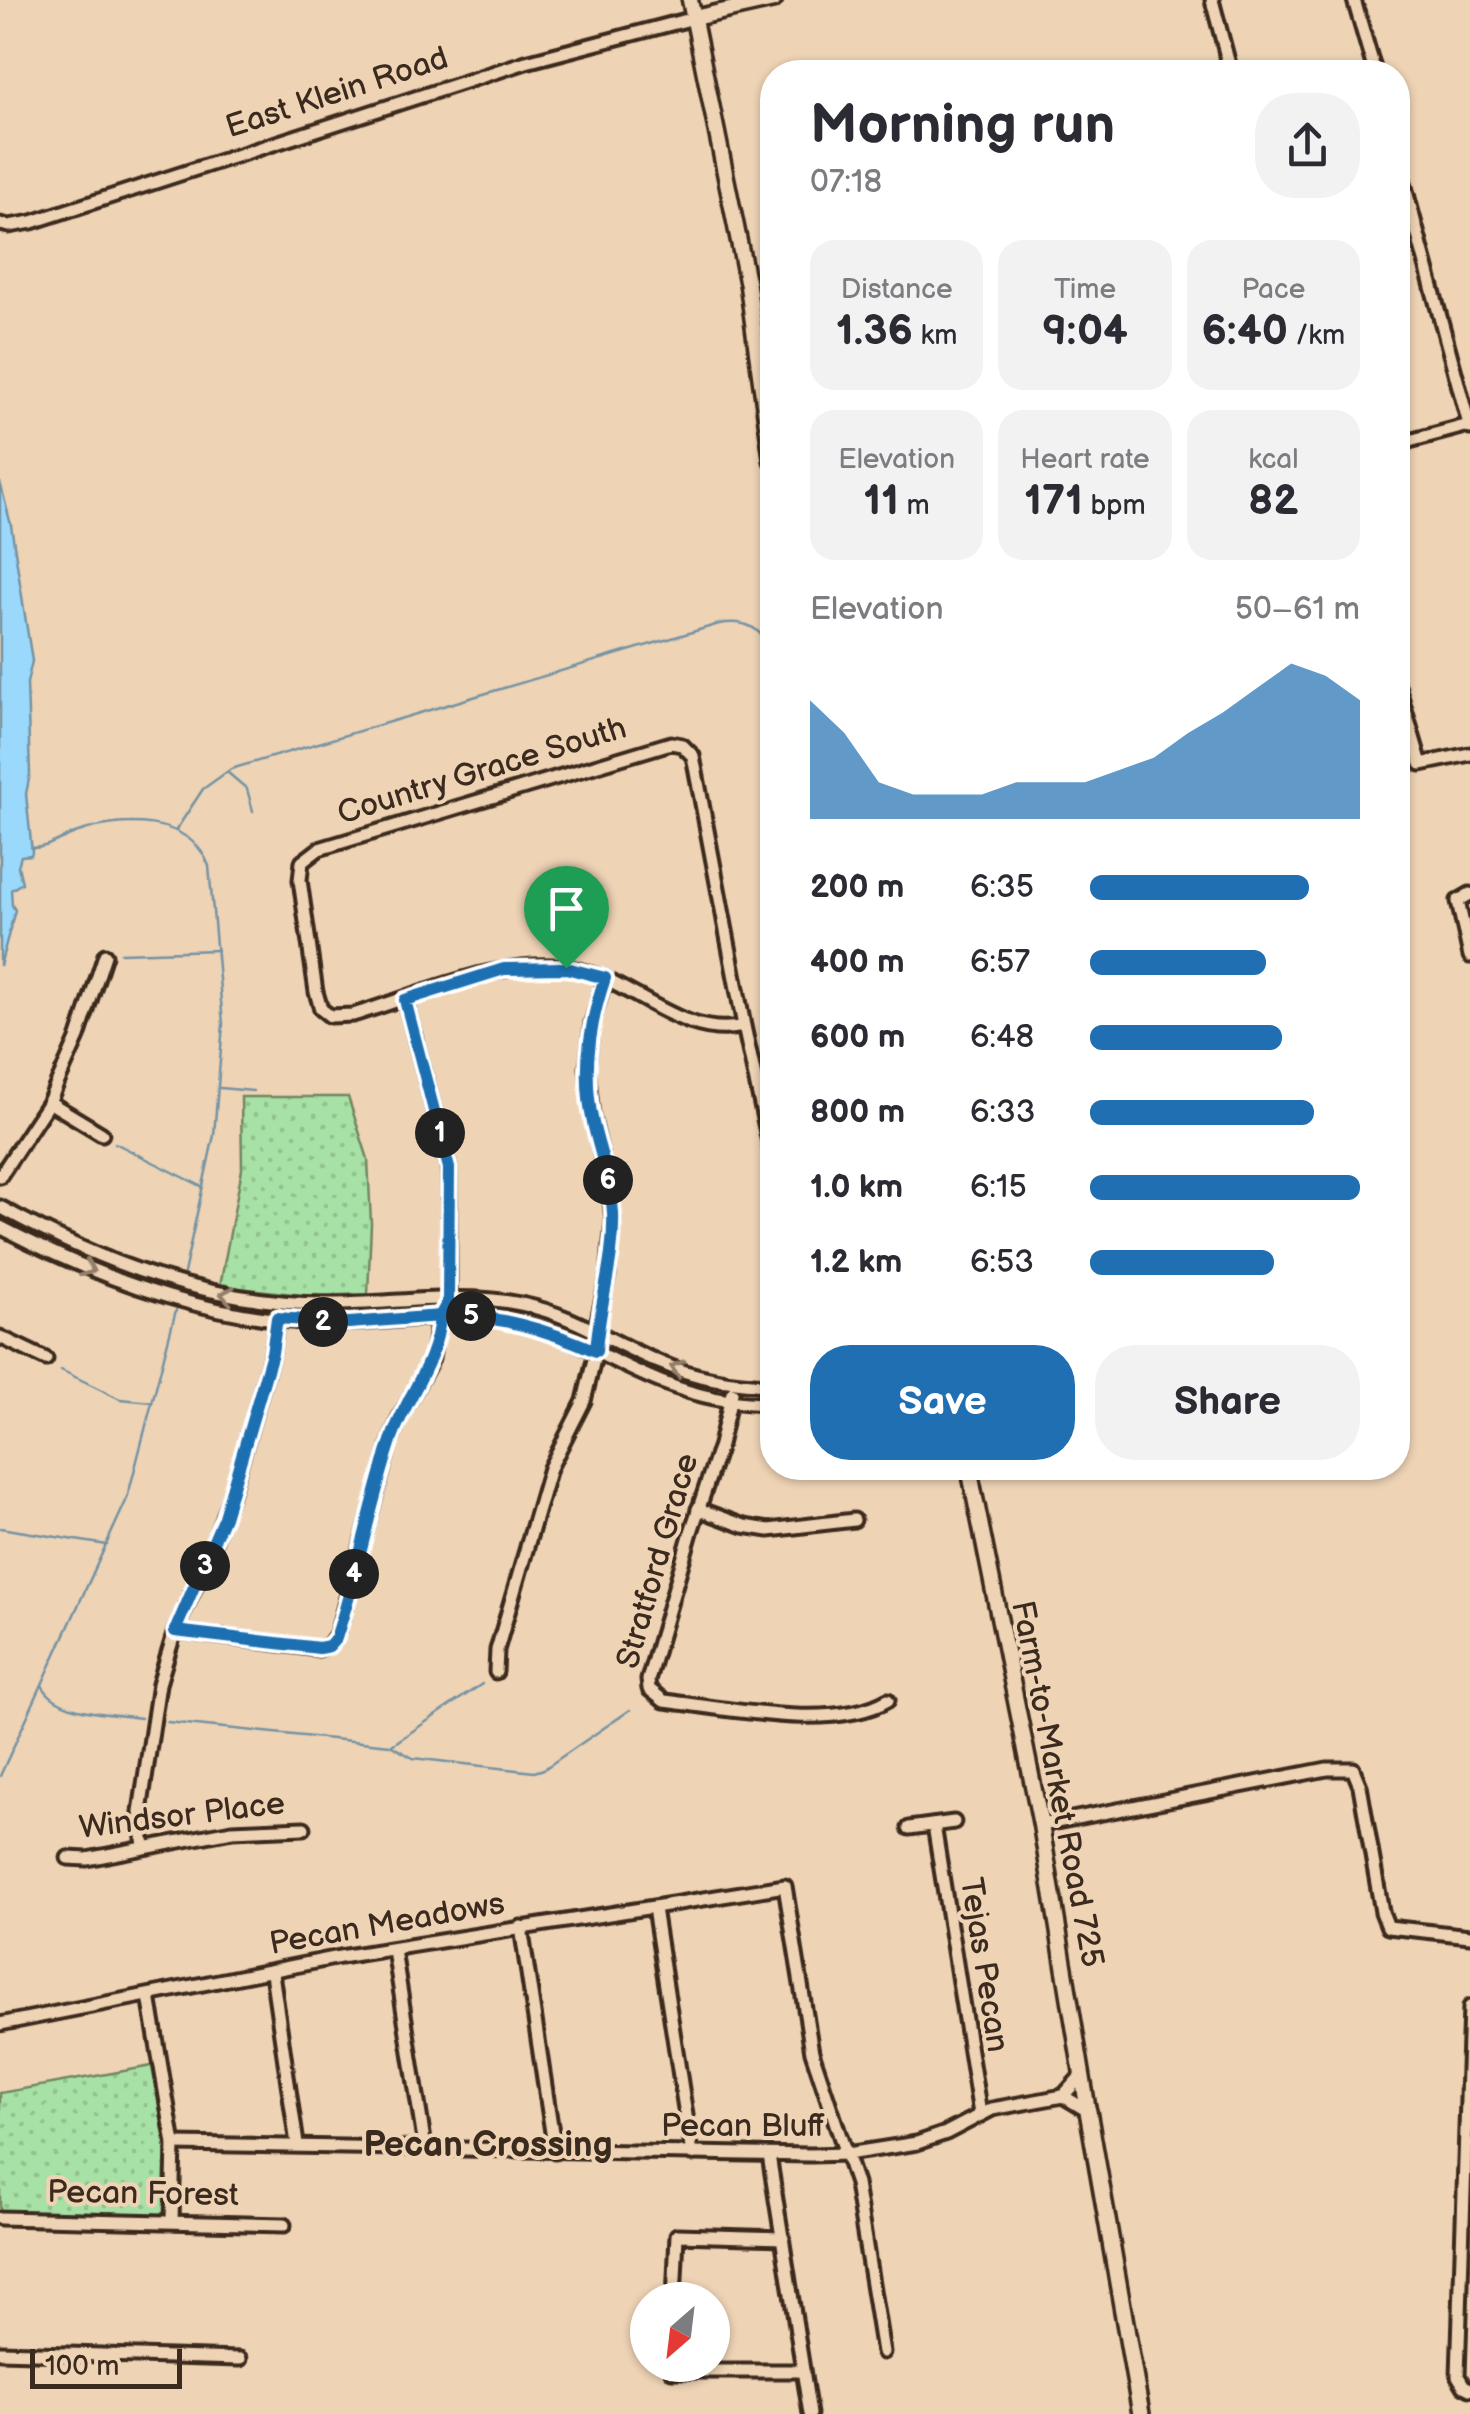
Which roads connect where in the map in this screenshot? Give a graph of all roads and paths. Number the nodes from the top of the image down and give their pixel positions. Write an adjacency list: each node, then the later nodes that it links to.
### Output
1 (690, 0): 5 (street)
2 (774, 0): 5 (street)
3 (1212, 0): 6 (street)
4 (1354, 0): 7 (street)
5 (694, 18): 9 (street, East Klein Road); 10 (street)
6 (1229, 60)
7 (1372, 60)
8 (1410, 206): 11 (street)
9 (0, 224)
10 (760, 374)
11 (1469, 427): 12 (street)
12 (1410, 441)
13 (1410, 727): 14 (street)
14 (1470, 754)
15 (1464, 897): 17 (street)
16 (104, 955): 22 (street)
17 (1470, 956)
18 (605, 978): 19 (street); 20 (street); 31 (street)
19 (405, 1000): 20 (street, Country Grace South); 27 (street)
20 (744, 1026): 21 (street)
21 (760, 1100)
22 (50, 1102): 23 (street); 24 (street)
23 (102, 1134)
24 (0, 1176)
25 (0, 1207): 28 (street, one-way to 25)
26 (0, 1227): 30 (street, one-way to 30)
27 (449, 1298): 28 (street); 29 (street); 31 (street)
28 (278, 1302): 30 (street)
29 (440, 1316): 30 (street); 33 (street); 42 (street)
30 (277, 1318): 42 (street)
31 (596, 1329): 33 (street); 35 (street, one-way to 31)
32 (0, 1338): 34 (street)
33 (596, 1351): 37 (street); 43 (street)
34 (46, 1360)
35 (733, 1382): 36 (street); 37 (street, Stratford Grace)
36 (760, 1384)
37 (731, 1400): 38 (street); 40 (street, Stratford Grace)
38 (760, 1403)
39 (971, 1480): 46 (street, Farm-to-Market Road 725)
40 (698, 1509): 41 (street); 44 (street, Stratford Grace)
41 (854, 1520)
42 (175, 1631): 50 (street)
43 (496, 1672)
44 (888, 1700)
45 (954, 1822): 47 (street)
46 (1041, 1825): 54 (street); 60 (street, Farm-to-Market Road 725)
47 (934, 1826): 49 (street); 63 (street, Tejas Pecan)
48 (304, 1828): 50 (street, Windsor Place)
49 (909, 1828)
50 (144, 1848): 51 (street, Windsor Place)
51 (68, 1858)
52 (654, 1908): 53 (street, Pecan Meadows); 68 (street); 69 (street, Pecan Meadows)
53 (521, 1927): 55 (street, Pecan Meadows); 67 (street)
54 (1470, 1936)
55 (394, 1950): 56 (street, Pecan Meadows); 66 (street)
56 (272, 1973): 57 (street, Pecan Meadows); 65 (street)
57 (150, 1996): 59 (street, Pecan Meadows); 64 (street)
58 (1470, 2006): 81 (street)
59 (0, 2024)
60 (1080, 2076): 61 (street); 62 (street, Farm-to-Market Road 725)
61 (1063, 2096): 62 (street); 63 (street, Pecan Bluff)
62 (1088, 2111): 83 (main road)
63 (980, 2114): 69 (street, Pecan Bluff)
64 (174, 2144): 65 (street, Pecan Bluff); 72 (street)
65 (297, 2144): 66 (street, Pecan Bluff)
66 (425, 2147): 67 (street, Pecan Bluff)
67 (555, 2152): 68 (street, Pecan Bluff)
68 (692, 2154): 70 (street, Pecan Bluff)
69 (847, 2154): 70 (street, Pecan Bluff); 77 (street)
70 (768, 2155): 74 (street)
71 (0, 2218): 72 (street, Pecan Forest)
72 (172, 2221): 73 (street, Pecan Forest)
73 (284, 2224)
74 (783, 2238): 75 (street); 80 (street)
75 (675, 2282)
76 (0, 2352): 78 (street)
77 (883, 2352)
78 (240, 2359)
79 (730, 2370): 80 (street)
80 (803, 2372): 82 (street)
81 (1467, 2387)
82 (810, 2414)
83 (1140, 2414)

